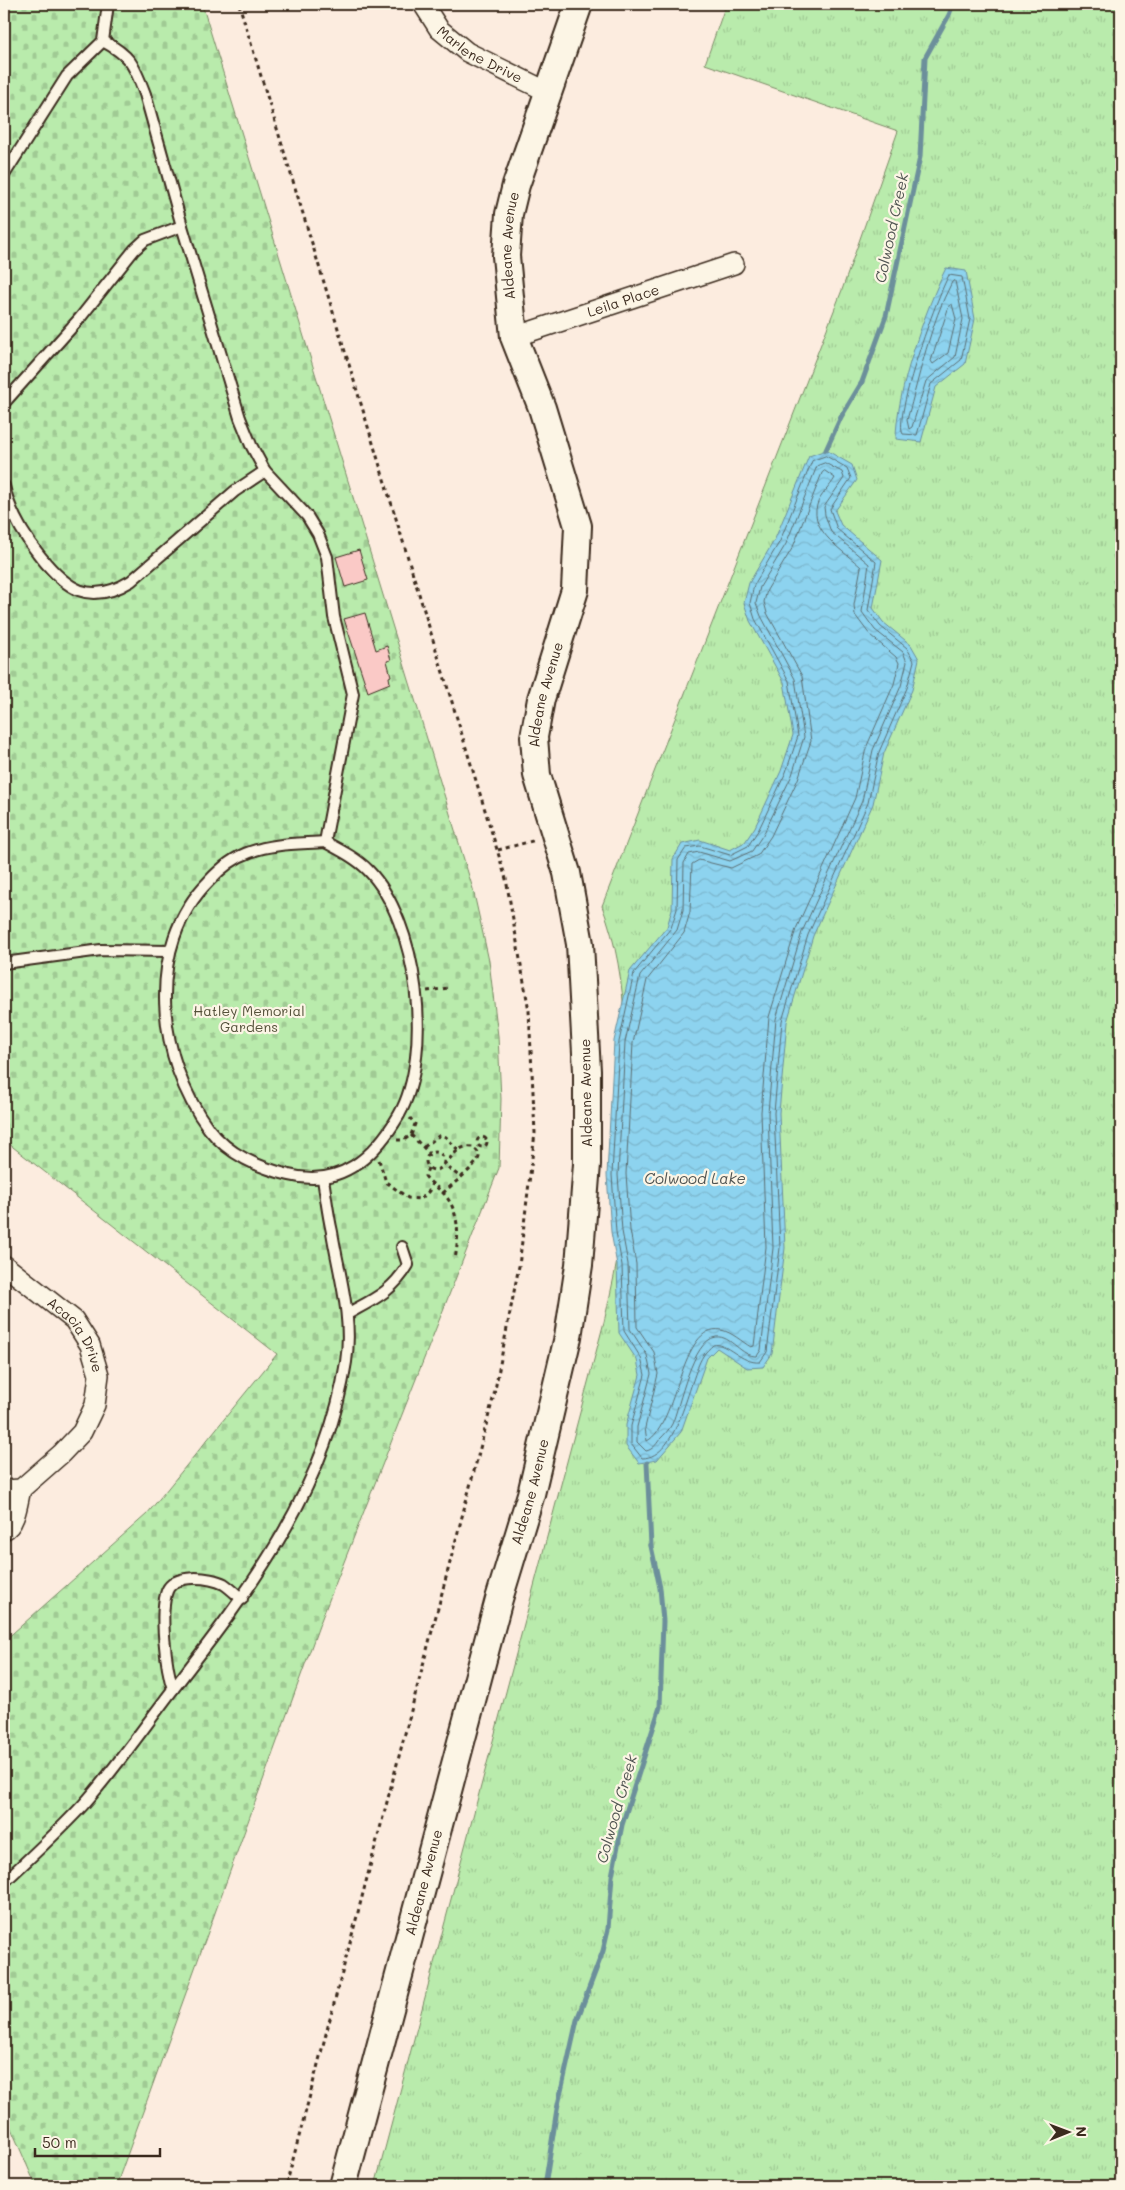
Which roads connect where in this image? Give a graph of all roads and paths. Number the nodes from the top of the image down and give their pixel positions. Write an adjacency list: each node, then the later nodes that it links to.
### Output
1 (108, 4): 4 (lane)
2 (422, 4): 5 (street, Marlene Drive)
3 (579, 4): 5 (street, Aldeane Avenue)
4 (103, 41): 6 (lane); 7 (lane)
5 (548, 92): 9 (street, Aldeane Avenue)
6 (4, 175)
7 (182, 226): 10 (lane); 11 (lane)
8 (734, 264): 9 (street, Leila Place)
9 (514, 337): 13 (street, Aldeane Avenue)
10 (4, 403)
11 (266, 471): 12 (lane); 14 (lane)
12 (4, 486)
13 (557, 835): 15 (path); 40 (street, Aldeane Avenue)
14 (325, 842): 16 (lane); 19 (lane)
15 (498, 850)
16 (169, 951): 17 (lane); 28 (lane)
17 (4, 963)
18 (448, 988): 19 (path)
19 (416, 992): 22 (lane)
20 (411, 1136): 21 (path)
21 (424, 1147): 23 (path); 24 (path)
22 (373, 1150): 28 (lane); 29 (path)
23 (458, 1150): 25 (path); 27 (path)
24 (429, 1153): 25 (path); 26 (path)
25 (444, 1164): 26 (path); 27 (path)
26 (428, 1168): 29 (path)
27 (460, 1177): 30 (path)
28 (323, 1179): 34 (lane)
29 (432, 1184): 30 (path)
30 (443, 1193): 32 (path)
31 (402, 1247): 34 (lane)
32 (455, 1259)
33 (4, 1266): 35 (street, Acacia Drive)
34 (347, 1314): 37 (lane)
35 (12, 1489): 36 (street, Acacia Drive)
36 (4, 1530)
37 (242, 1599): 38 (lane); 38 (lane)
38 (173, 1689): 39 (lane)
39 (4, 1882)
40 (343, 2186)

